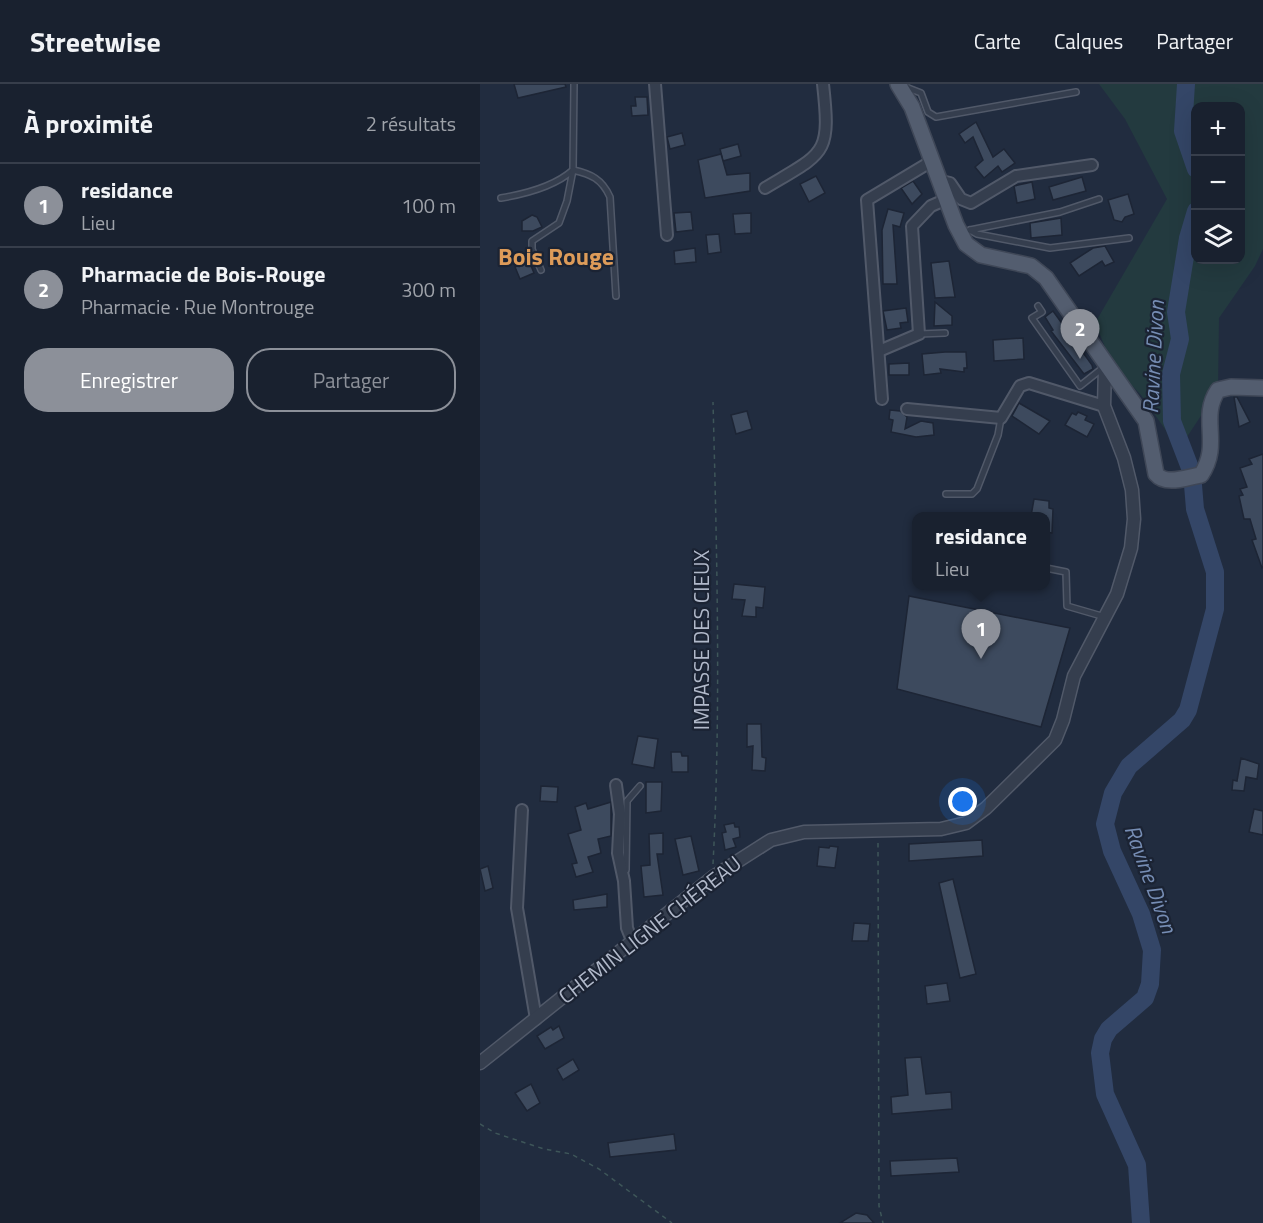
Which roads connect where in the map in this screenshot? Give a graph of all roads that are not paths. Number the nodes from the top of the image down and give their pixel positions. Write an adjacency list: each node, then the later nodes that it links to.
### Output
1 (574, 84): 8 (lane)
2 (656, 84): 15 (street)
3 (823, 84): 10 (street)
4 (900, 85): 5 (lane); 6 (main road)
5 (1076, 92)
6 (932, 160): 9 (main road); 22 (street)
7 (1092, 165): 9 (street)
8 (573, 170): 11 (lane); 17 (lane); 18 (lane)
9 (940, 181): 13 (main road)
10 (765, 188)
11 (501, 198)
12 (1099, 198): 14 (lane)
13 (947, 199): 14 (main road); 21 (street)
14 (965, 232): 16 (lane); 23 (main road)
15 (667, 235)
16 (1129, 238)
17 (541, 270)
18 (616, 296)
19 (1038, 306): 23 (lane)
20 (945, 333): 21 (lane)
21 (919, 334): 22 (street)
22 (879, 351): 25 (street)
23 (1105, 366): 24 (main road); 26 (street, CHEMIN LIGNE CHÉREAU)
24 (1263, 388)
25 (882, 399)
26 (1104, 406): 28 (street); 31 (street, CHEMIN LIGNE CHÉREAU)
27 (907, 409): 28 (street)
28 (1001, 418): 29 (lane)
29 (946, 494)
30 (1050, 569): 31 (lane)
31 (1106, 617): 36 (street, CHEMIN LIGNE CHÉREAU)
32 (616, 785): 35 (street)
33 (640, 786): 35 (lane)
34 (522, 810): 37 (street)
35 (624, 880): 36 (street)
36 (633, 943): 37 (street, CHEMIN LIGNE CHÉREAU)
37 (536, 1019): 38 (street, CHEMIN LIGNE CHÉREAU)
38 (480, 1063)

